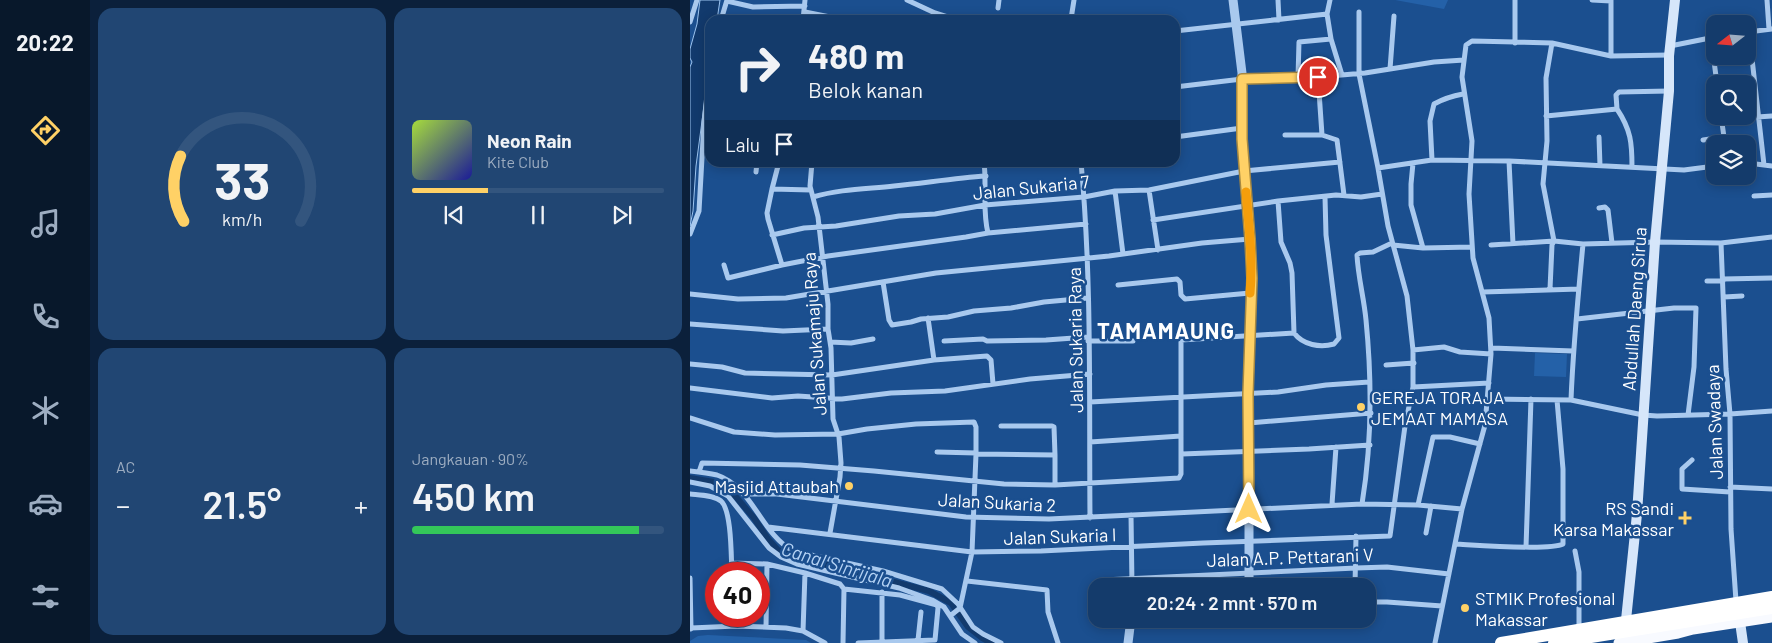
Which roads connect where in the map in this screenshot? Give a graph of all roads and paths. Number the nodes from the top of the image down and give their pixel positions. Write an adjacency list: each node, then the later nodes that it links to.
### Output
1 (697, 0): 24 (street)
2 (908, 0): 20 (street)
3 (999, 0): 15 (street)
4 (1074, 0): 21 (street)
5 (1234, 0): 25 (street)
6 (1278, 0): 23 (street)
7 (1330, 0): 17 (street)
8 (1514, 0): 31 (street)
9 (1592, 0): 13 (street)
10 (1675, 0): 33 (main road, Abdullah Daeng Sirua)
11 (1767, 0): 26 (street)
12 (727, 1): 14 (street); 18 (street)
13 (1611, 1): 34 (street)
14 (805, 6): 19 (street)
15 (998, 8)
16 (1359, 12): 38 (street)
17 (1328, 14): 23 (street); 29 (street)
18 (723, 15)
19 (831, 15)
20 (942, 15)
21 (1072, 15)
22 (1394, 16): 37 (street)
23 (1280, 20): 25 (street)
24 (690, 22)
25 (1236, 25): 27 (street); 42 (street)
26 (1770, 29): 28 (street)
27 (1180, 31)
28 (1756, 31)
29 (1331, 39): 39 (street); 40 (street)
30 (1706, 40): 33 (street)
31 (1515, 43): 32 (street); 35 (street)
32 (1552, 43): 34 (street); 47 (street)
33 (1670, 51): 34 (street); 44 (main road, Abdullah Daeng Sirua)
34 (1611, 56)
35 (1464, 60): 37 (street); 45 (street)
36 (1751, 65): 49 (street)
37 (1390, 68): 38 (street)
38 (1359, 74): 39 (street); 75 (street)
39 (1342, 75): 41 (street)
40 (1298, 77): 41 (street); 42 (street)
41 (1318, 77): 52 (street)
42 (1242, 79): 43 (street); 50 (street)
43 (1180, 86)
44 (1669, 91): 46 (street); 77 (main road, Abdullah Daeng Sirua)
45 (1463, 94): 59 (street); 60 (street)
46 (1617, 109): 47 (street); 76 (street)
47 (1546, 116): 63 (street)
48 (1772, 116): 49 (street)
49 (1757, 117): 66 (street)
50 (1242, 128): 54 (street); 78 (street)
51 (1285, 135): 52 (street)
52 (1322, 135): 62 (street)
53 (705, 136): 58 (street)
54 (1180, 136)
55 (1599, 137): 67 (street)
56 (1706, 139): 57 (street)
57 (1703, 140)
58 (703, 148): 100 (street)
59 (1432, 160): 60 (street); 64 (street)
60 (1472, 161): 61 (street); 112 (street)
61 (1509, 161): 63 (street); 109 (street)
62 (1340, 162): 78 (street, Jalan Sukaria 7); 86 (street)
63 (1546, 162): 67 (street); 104 (street)
64 (1413, 163): 75 (street); 113 (street)
65 (1756, 164): 66 (street)
66 (1764, 165): 68 (street)
67 (1600, 166): 76 (street)
68 (1772, 166)
69 (756, 167): 79 (street)
70 (778, 167): 81 (street)
71 (812, 167): 82 (street, Jalan Sukamaju Raya)
72 (985, 167): 80 (street)
73 (1081, 167): 91 (street, Jalan Sukaria Raya)
74 (1706, 167): 77 (street)
75 (1378, 168): 85 (street)
76 (1632, 168): 77 (street)
77 (1662, 168): 105 (main road, Abdullah Daeng Sirua)
78 (1244, 171): 83 (street, Jalan Sukaria 7); 94 (street)
79 (756, 172)
80 (986, 176): 90 (street); 93 (street)
81 (772, 189): 82 (street); 101 (street)
82 (810, 190): 90 (street, Jalan Sukamaju Raya)
83 (1149, 190): 84 (street, Jalan Sukaria 7); 96 (street)
84 (1115, 191): 91 (street, Jalan Sukaria 7); 115 (street)
85 (1382, 194): 86 (street); 108 (street)
86 (1344, 195): 87 (street)
87 (1324, 196): 92 (street); 139 (street)
88 (1754, 196): 89 (street)
89 (1772, 196)
90 (813, 197): 98 (street, Jalan Sukamaju Raya)
91 (1084, 197): 93 (street, Jalan Sukaria 7); 97 (street, Jalan Sukaria Raya)
92 (1278, 201): 94 (street); 139 (street)
93 (985, 205): 98 (street, Jalan Sukaria 7); 99 (street)
94 (1247, 205): 96 (street); 103 (street)
95 (1600, 208): 106 (street)
96 (1153, 220): 114 (street)
97 (1086, 224): 99 (street); 117 (street, Jalan Sukaria Raya)
98 (819, 226): 101 (street, Jalan Sukaria 7); 116 (street, Jalan Sukamaju Raya)
99 (988, 233): 116 (street)
100 (690, 234)
101 (772, 235): 119 (street)
102 (1772, 237): 107 (street)
103 (1250, 239): 114 (street); 129 (street)
104 (1554, 241): 109 (street); 110 (street); 126 (street)
105 (1655, 242): 106 (street); 107 (street); 134 (main road, Abdullah Daeng Sirua)
106 (1612, 243): 110 (street)
107 (1721, 243): 121 (street, Jalan Swadaya)
108 (1393, 244): 113 (street); 146 (street); 155 (street)
109 (1513, 244): 111 (street)
110 (1583, 244): 125 (street)
111 (1491, 245)
112 (1472, 247): 113 (street); 128 (street)
113 (1423, 248)
114 (1158, 250): 115 (street)
115 (1123, 254): 117 (street)
116 (826, 256): 119 (street); 127 (street, Jalan Sukamaju Raya)
117 (1088, 257): 123 (street); 133 (street, Jalan Sukaria Raya)
118 (724, 265): 119 (street)
119 (782, 265)
120 (1772, 278): 121 (street)
121 (1723, 280): 122 (street); 132 (street, Jalan Swadaya)
122 (1707, 281)
123 (883, 282): 127 (street); 135 (street)
124 (1118, 284): 129 (street)
125 (1579, 288): 126 (street); 136 (street)
126 (1550, 289): 128 (street)
127 (827, 291): 130 (street); 138 (street, Jalan Sukamaju Raya)
128 (1482, 292): 148 (street)
129 (1250, 293): 140 (street)
130 (690, 294)
131 (1742, 296): 132 (street)
132 (1724, 297): 170 (street, Jalan Swadaya)
133 (1088, 298): 135 (street); 142 (street, Jalan Sukaria Raya)
134 (1651, 310): 136 (street); 171 (main road, Abdullah Daeng Sirua); 172 (street)
135 (928, 318): 149 (street)
136 (1577, 319): 147 (street)
137 (690, 324): 138 (street)
138 (828, 329): 144 (street, Jalan Sukamaju Raya)
139 (1294, 333): 140 (street)
140 (1251, 335): 160 (street); 161 (street)
141 (873, 339): 144 (street)
142 (1088, 339): 143 (street); 145 (street); 153 (street, Jalan Sukaria Raya)
143 (1133, 341)
144 (830, 342): 154 (street, Jalan Sukamaju Raya)
145 (944, 342)
146 (1413, 350): 148 (street); 150 (street)
147 (1573, 350): 148 (street); 166 (street)
148 (1492, 351): 156 (street)
149 (934, 360): 154 (street); 157 (street)
150 (1414, 363): 152 (street); 158 (street)
151 (690, 364): 154 (street)
152 (1386, 365)
153 (1090, 374): 157 (street); 167 (street, Jalan Sukaria Raya)
154 (832, 375): 162 (street, Jalan Sukamaju Raya)
155 (1369, 382): 160 (street); 169 (street)
156 (1489, 383): 158 (street); 164 (street)
157 (993, 384): 162 (street)
158 (1413, 387): 200 (street)
159 (690, 388): 162 (street)
160 (1248, 394): 161 (street); 174 (street)
161 (1182, 396): 167 (street); 177 (street)
162 (832, 398): 176 (street, Jalan Sukamaju Raya)
163 (1531, 398): 164 (street); 165 (street); 216 (street)
164 (1488, 399): 179 (street)
165 (1557, 400): 166 (street); 216 (street)
166 (1571, 400): 171 (street)
167 (1090, 402): 178 (street, Jalan Sukaria Raya)
168 (1772, 410): 170 (street)
169 (1371, 413): 174 (street); 180 (street)
170 (1730, 414): 172 (street); 195 (street, Jalan Swadaya)
171 (1643, 415): 172 (street); 246 (main road, Abdullah Daeng Sirua)
172 (1688, 415)
173 (690, 418): 176 (street)
174 (1249, 423): 183 (street)
175 (1001, 426): 186 (street)
176 (838, 434): 184 (street); 188 (street, Jalan Sukamaju Raya)
177 (1181, 436): 178 (street); 185 (street)
178 (1090, 442): 193 (street, Jalan Sukaria Raya)
179 (1480, 444): 203 (street); 206 (street)
180 (1370, 445): 181 (street); 202 (street)
181 (1336, 447): 183 (street); 201 (street)
182 (937, 452): 184 (street)
183 (1249, 452): 185 (street); 205 (street)
184 (976, 454): 186 (street); 192 (street)
185 (1182, 454): 193 (street)
186 (1055, 455): 194 (street)
187 (1692, 460): 195 (street)
188 (841, 469): 190 (street); 192 (street); 199 (street, Jalan Sukamaju Raya)
189 (690, 471): 190 (street)
190 (699, 472): 198 (street)
191 (690, 482): 221 (street)
192 (974, 482): 194 (street); 208 (street)
193 (1090, 483): 194 (street); 209 (street, Jalan Sukaria Raya)
194 (1055, 486)
195 (1730, 489): 196 (street); 238 (street, Jalan Swadaya)
196 (1772, 489)
197 (690, 494): 222 (street)
198 (743, 494): 199 (street, Jalan Sukaria 2); 210 (street)
199 (836, 502): 208 (street, Jalan Sukaria 2); 211 (street, Jalan Sukamaju Raya)
200 (1394, 503): 202 (street, Jalan Sukaria 2); 203 (street, Jalan Sukaria 2); 213 (street, Jalan Sukaria I)
201 (1332, 504): 202 (street, Jalan Sukaria 2); 205 (street, Jalan Sukaria 2)
202 (1362, 504)
203 (1418, 505): 204 (street, Jalan Sukaria 2)
204 (1431, 506): 206 (street, Jalan Sukaria 2); 212 (street)
205 (1249, 509): 207 (street, Jalan Sukaria 2); 214 (street)
206 (1462, 509): 215 (street)
207 (1131, 516): 209 (street, Jalan Sukaria 2); 217 (street)
208 (973, 517): 209 (street, Jalan Sukaria 2); 220 (street)
209 (1090, 518)
210 (768, 527): 211 (street, Jalan Sukaria I); 219 (street)
211 (830, 533): 220 (street, Jalan Sukaria I)
212 (1426, 533)
213 (1356, 536): 214 (street, Jalan Sukaria I); 224 (street)
214 (1249, 542): 217 (street, Jalan Sukaria I); 226 (street)
215 (1456, 544): 216 (street); 227 (street)
216 (1526, 547)
217 (1131, 548): 220 (street, Jalan Sukaria I); 228 (street)
218 (1575, 551): 250 (street)
219 (792, 552): 221 (street); 241 (street)
220 (972, 552): 233 (street)
221 (790, 561): 244 (street)
222 (732, 562)
223 (770, 565): 225 (street)
224 (1356, 568): 226 (street, Jalan A.P. Pettarani V); 227 (street, Jalan A.P. Pettarani V); 231 (street)
225 (805, 573): 234 (street); 253 (street)
226 (1248, 573): 229 (street, Jalan A.P. Pettarani V); 230 (street)
227 (1449, 574): 239 (street)
228 (1132, 578)
229 (1151, 578)
230 (1248, 578)
231 (1355, 578)
232 (690, 580): 252 (street)
233 (967, 581): 241 (street); 262 (street)
234 (844, 589): 235 (street); 258 (street)
235 (882, 592): 255 (street); 256 (street)
236 (1772, 598): 238 (highway); 265 (highway, bridge)
237 (1376, 602): 239 (street)
238 (1741, 602): 254 (highway)
239 (1442, 606): 264 (street)
240 (1772, 608): 254 (highway)
241 (960, 609): 244 (street); 261 (street)
242 (921, 612): 255 (street)
243 (1772, 613): 267 (highway)
244 (950, 615): 260 (street)
245 (1772, 617): 247 (highway)
246 (1626, 620)
247 (1740, 622): 268 (highway); 269 (main road)
248 (725, 627): 252 (street)
249 (766, 627): 253 (street)
250 (1580, 627)
251 (1130, 628): 263 (street)
252 (691, 630)
253 (802, 631): 257 (street)
254 (1554, 638): 266 (highway)
255 (918, 640): 256 (street)
256 (882, 641): 259 (street)
257 (825, 643)
258 (843, 643)
259 (858, 643)
260 (975, 643)
261 (1001, 643)
262 (1058, 643)
263 (1128, 643)
264 (1435, 643)
265 (1501, 643)
266 (1517, 643)
267 (1586, 643)
268 (1622, 643)
269 (1743, 643)

